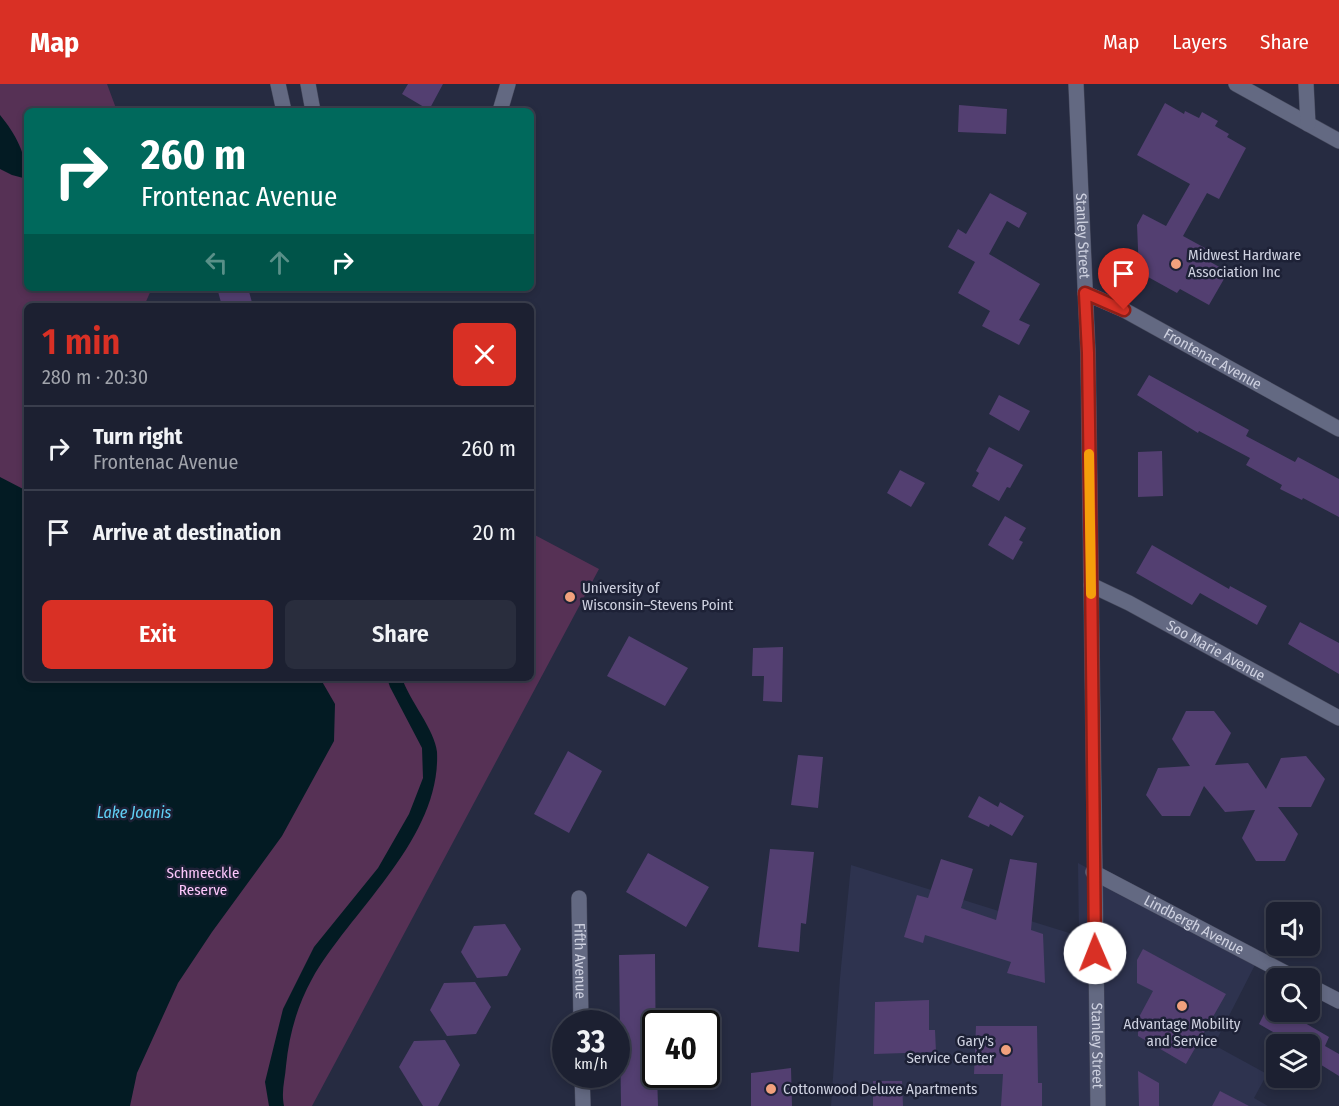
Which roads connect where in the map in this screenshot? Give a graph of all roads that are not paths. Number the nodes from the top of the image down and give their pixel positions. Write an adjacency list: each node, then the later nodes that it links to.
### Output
1 (278, 84): 7 (street)
2 (308, 84): 8 (street)
3 (508, 84): 9 (street)
4 (1076, 84): 12 (street, Stanley Street)
5 (1236, 84): 10 (street)
6 (1306, 84): 10 (street)
7 (283, 108)
8 (313, 108)
9 (501, 108)
10 (1308, 124): 11 (street)
11 (1339, 141)
12 (1085, 293): 13 (street, Frontenac Avenue); 14 (street, Stanley Street)
13 (1339, 429)
14 (1091, 585): 15 (street, Soo Marie Avenue); 16 (street, Stanley Street)
15 (1339, 718)
16 (1093, 872): 18 (street, Lindbergh Avenue); 24 (street, Stanley Street)
17 (579, 898): 21 (street, Fifth Avenue)
18 (1276, 968)
19 (1320, 991): 20 (street)
20 (1339, 1001)
21 (581, 1010)
22 (582, 1088): 23 (street)
23 (583, 1106)
24 (1098, 1106)

